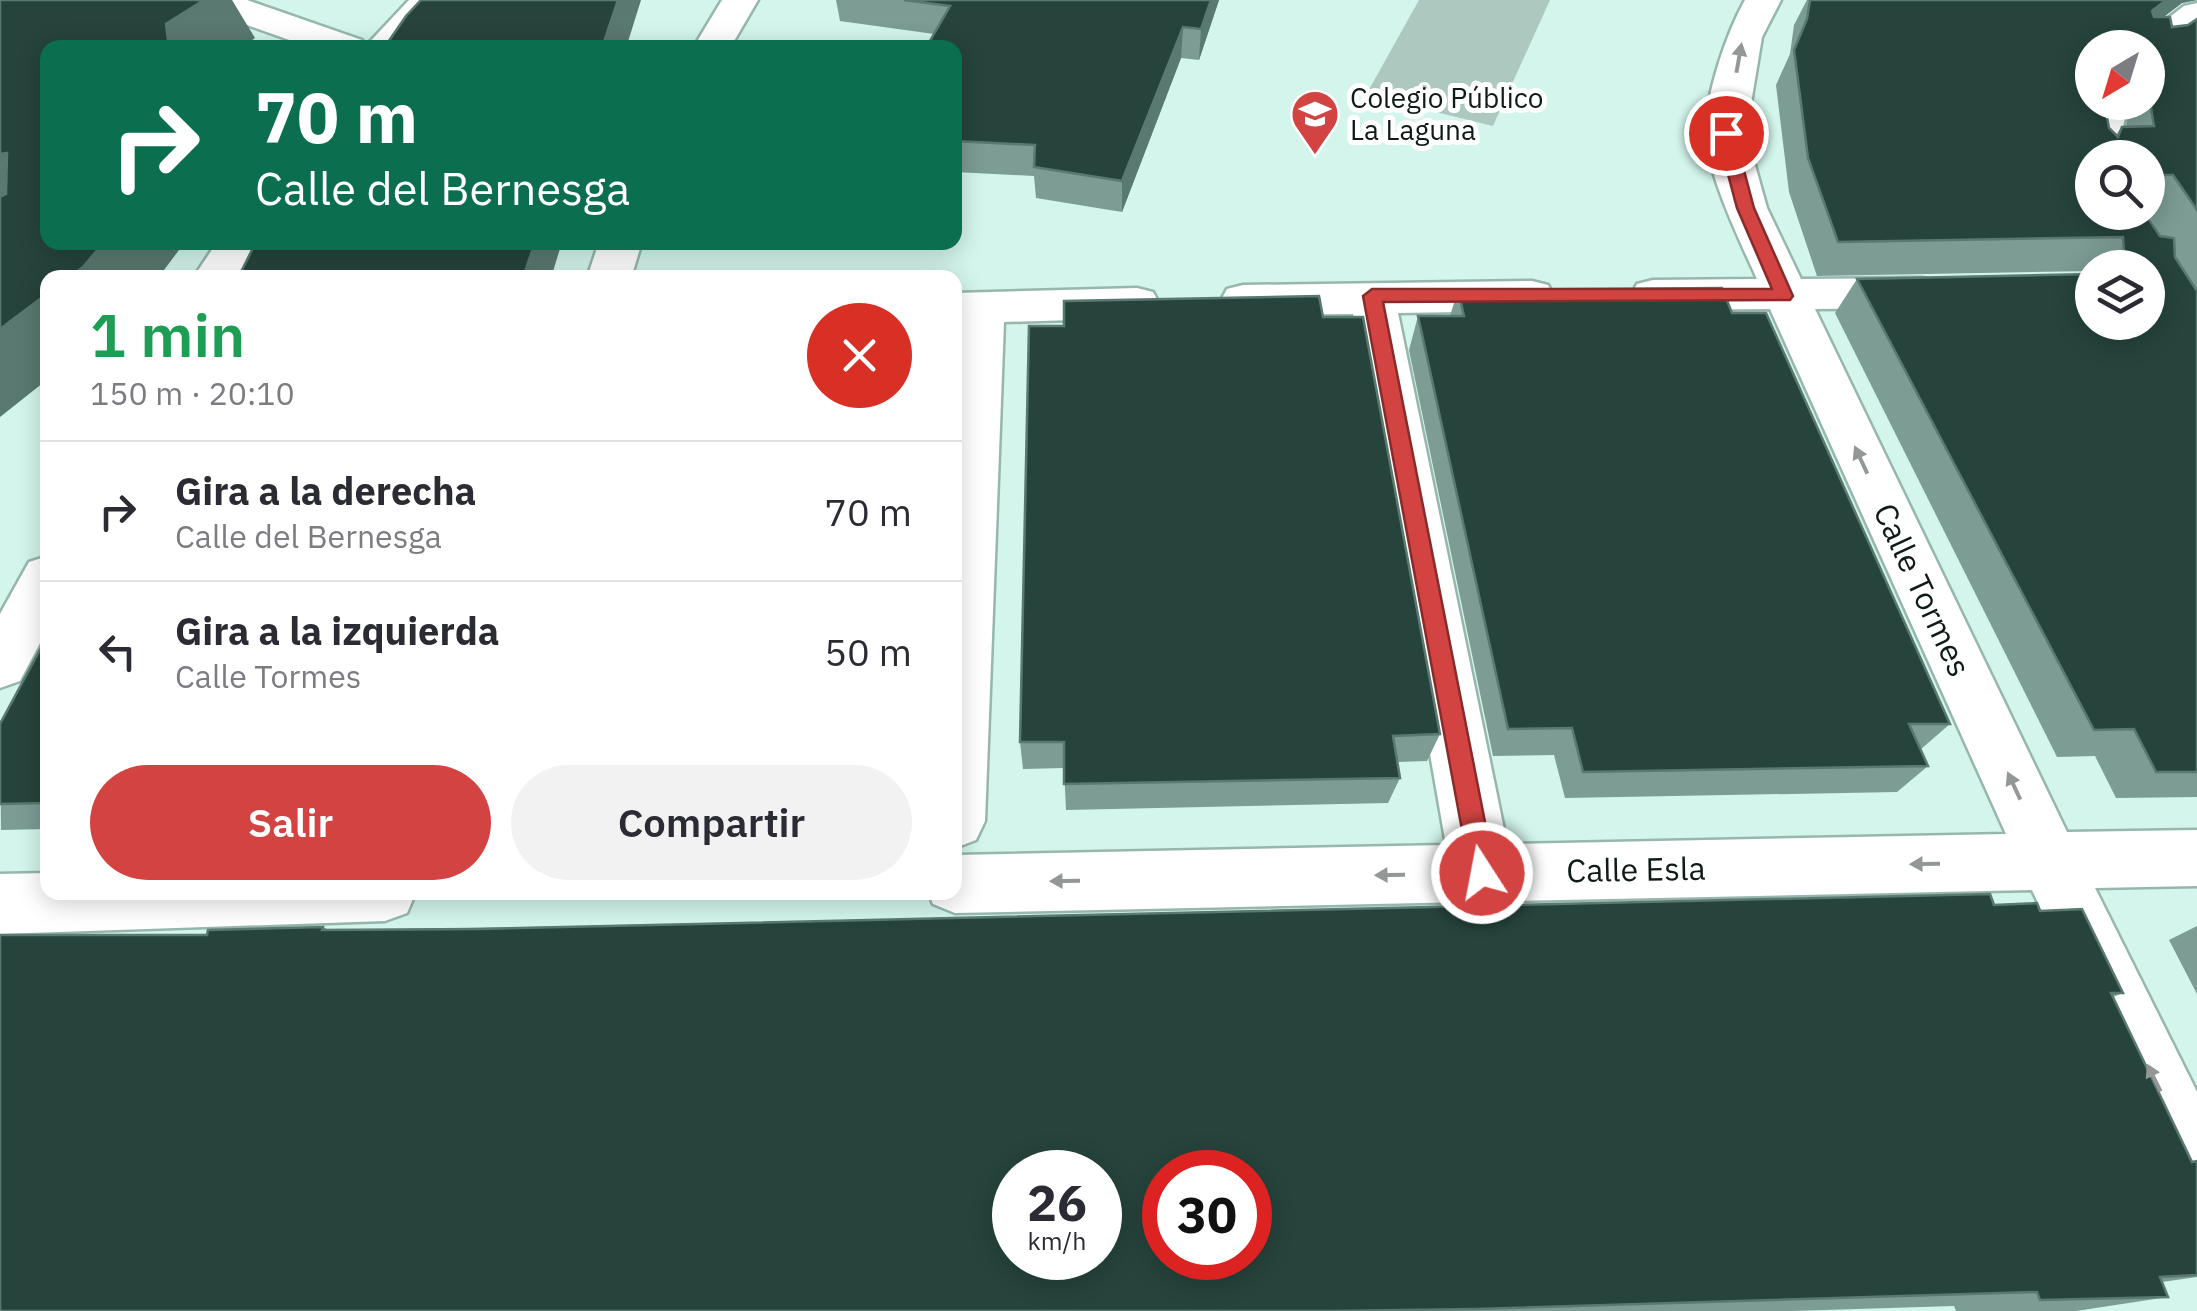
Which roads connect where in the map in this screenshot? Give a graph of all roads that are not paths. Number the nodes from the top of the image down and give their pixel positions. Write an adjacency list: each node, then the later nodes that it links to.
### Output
1 (212, 0): 7 (street)
2 (429, 0): 8 (street)
3 (740, 0): 9 (street)
4 (1763, 0): 12 (street, Calle Tormes, one-way to 4)
5 (2197, 14): 6 (street)
6 (2165, 36)
7 (298, 40)
8 (390, 40)
9 (716, 40)
10 (1958, 292): 12 (street)
11 (1372, 296): 12 (street); 13 (street); 19 (street)
12 (1784, 296): 18 (street, Calle Tormes, one-way to 12)
13 (969, 308): 14 (street)
14 (962, 564)
15 (40, 592): 16 (street)
16 (0, 665)
17 (2197, 858): 18 (street, Calle Esla)
18 (2050, 861): 19 (street, Calle Esla, one-way to 19); 23 (street, Calle Tormes, one-way to 18)
19 (1482, 873): 20 (street, Calle Esla, one-way to 20)
20 (962, 884)
21 (128, 900): 22 (street)
22 (0, 904)
23 (2197, 1166)

